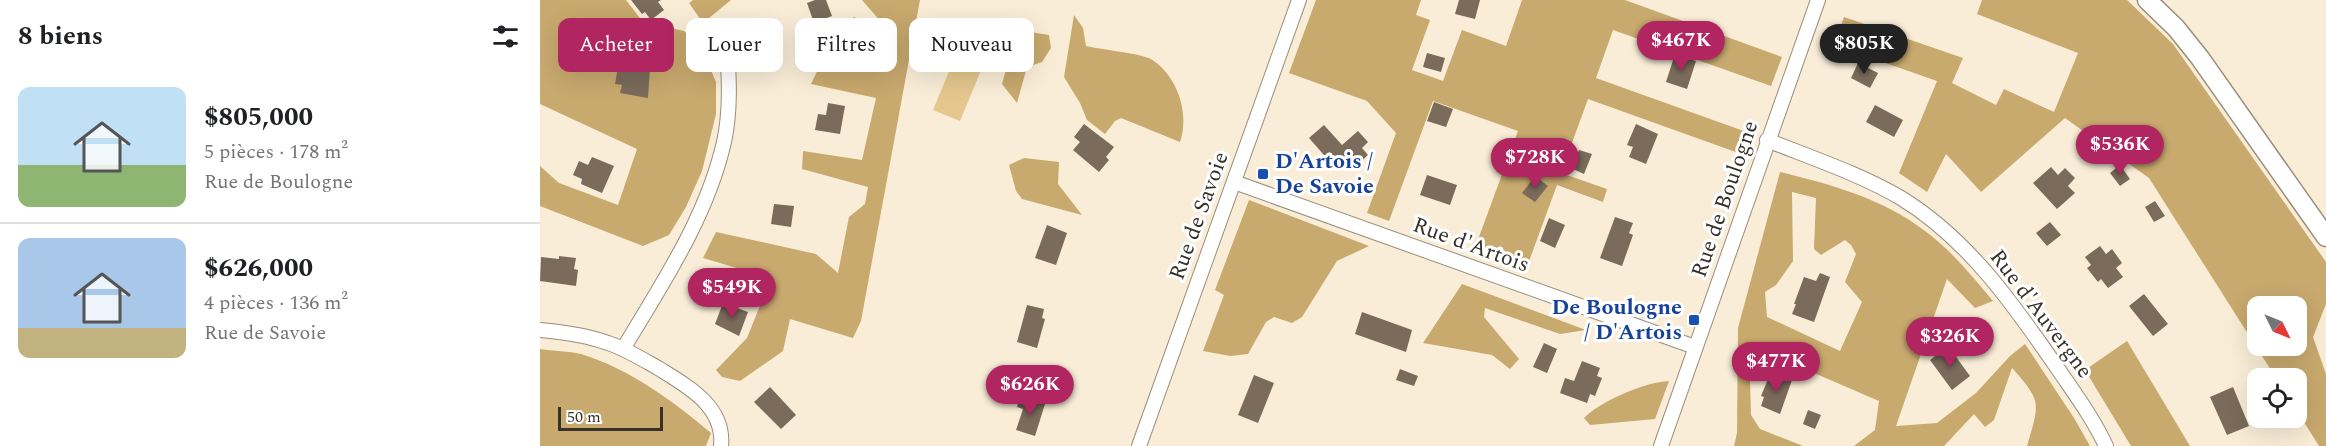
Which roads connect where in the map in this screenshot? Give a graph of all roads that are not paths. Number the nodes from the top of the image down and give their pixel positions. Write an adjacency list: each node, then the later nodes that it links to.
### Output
1 (1299, 0): 6 (street, Rue de Savoie)
2 (1818, 0): 5 (street, Rue de Boulogne)
3 (2147, 0): 7 (street)
4 (727, 72): 10 (street)
5 (1767, 140): 9 (street, Rue de Boulogne); 14 (street, Rue d'Auvergne)
6 (1233, 182): 9 (street, Rue d'Artois); 12 (street, Rue de Savoie)
7 (2326, 237)
8 (540, 330): 10 (street)
9 (1695, 348): 13 (street, Rue de Boulogne)
10 (623, 349): 11 (street)
11 (721, 446)
12 (1139, 446)
13 (1660, 446)
14 (2106, 446)

